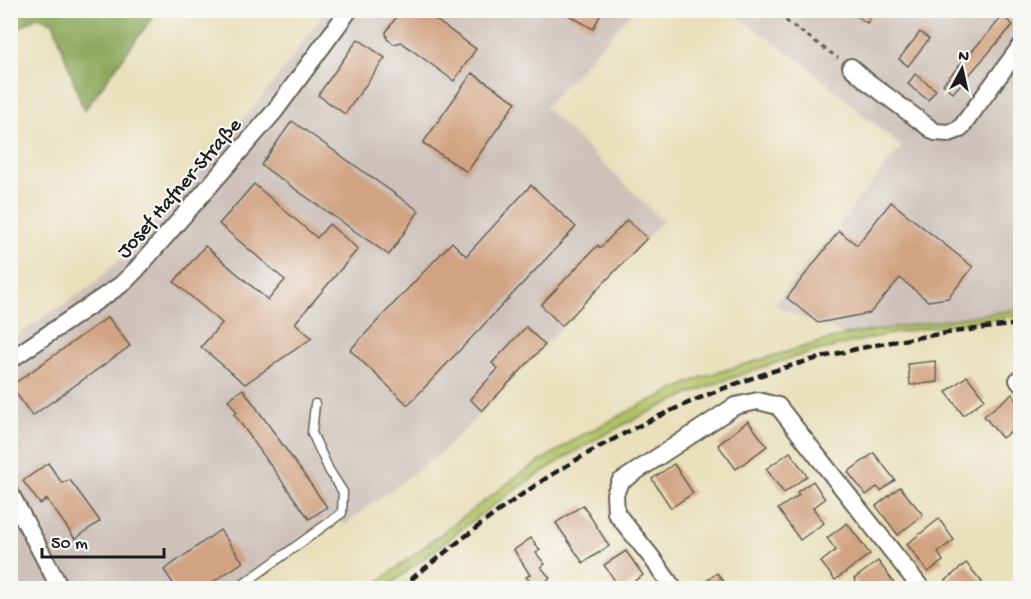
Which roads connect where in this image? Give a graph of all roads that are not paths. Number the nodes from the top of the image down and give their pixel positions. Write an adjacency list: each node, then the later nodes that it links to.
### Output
1 (349, 10): 4 (street, Josef Hafner-Straße)
2 (1020, 47): 3 (street)
3 (851, 67)
4 (10, 360)
5 (315, 404): 8 (lane)
6 (10, 493): 7 (street)
7 (60, 588)
8 (238, 588)
9 (673, 588): 10 (street)
10 (921, 588)

